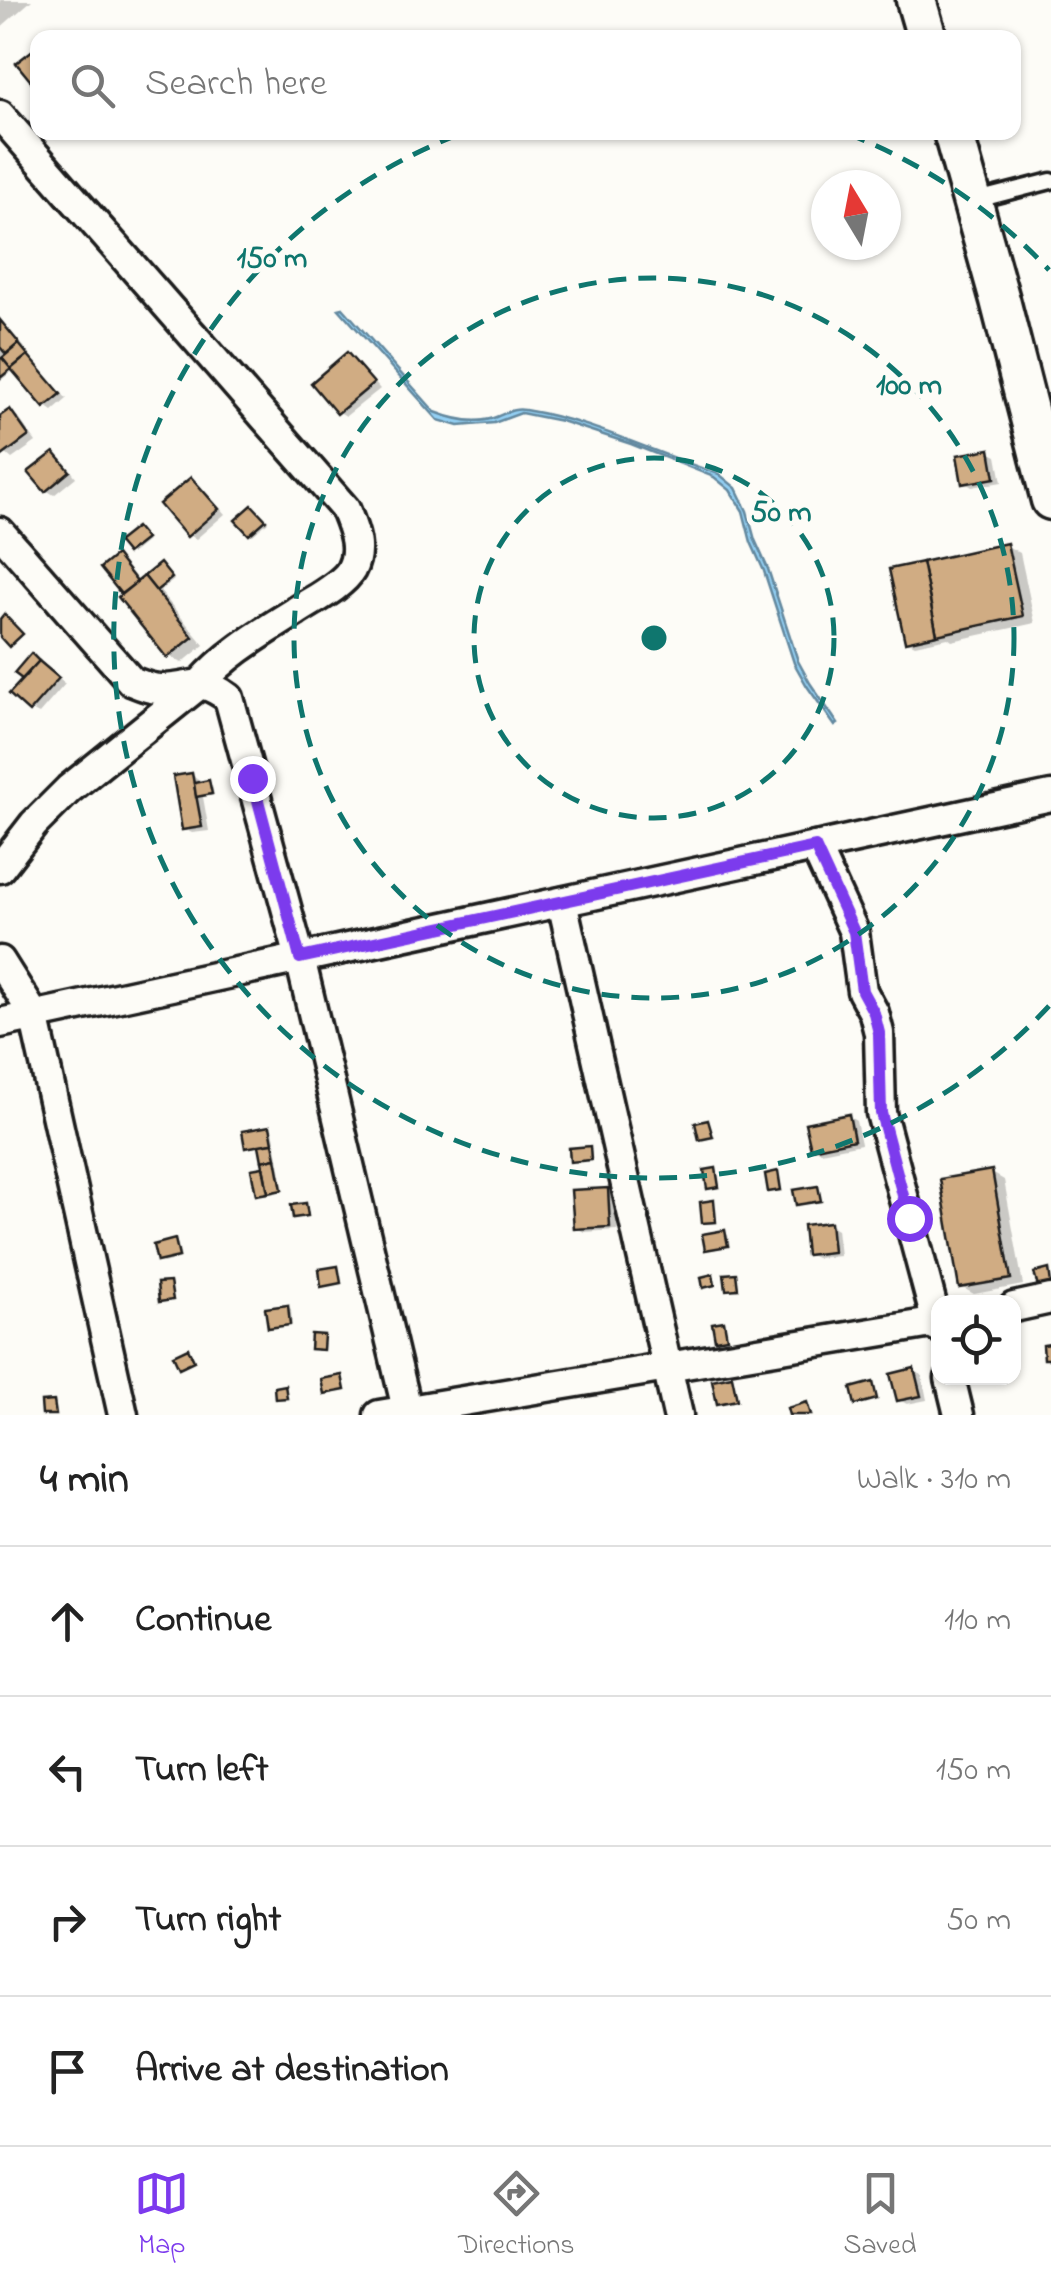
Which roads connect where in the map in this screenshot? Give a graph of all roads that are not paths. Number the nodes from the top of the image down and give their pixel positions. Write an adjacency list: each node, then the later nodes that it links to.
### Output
1 (916, 0): 2 (street)
2 (924, 30)
3 (0, 115): 9 (street)
4 (955, 140): 6 (street)
5 (1051, 180): 6 (lane)
6 (972, 202): 7 (street)
7 (1051, 500)
8 (0, 532): 9 (street)
9 (202, 683): 12 (street); 14 (street)
10 (1051, 796): 11 (street)
11 (815, 847): 13 (street); 18 (street)
12 (0, 868)
13 (562, 902): 14 (street); 22 (street)
14 (300, 958): 16 (street); 24 (street)
15 (0, 961): 16 (street)
16 (34, 1016): 17 (street); 26 (street)
17 (0, 1023)
18 (931, 1298)
19 (1051, 1299): 20 (street)
20 (1021, 1305)
21 (931, 1325): 22 (street)
22 (668, 1367): 25 (street); 28 (street)
23 (952, 1385): 29 (street)
24 (407, 1408): 25 (street); 27 (street)
25 (459, 1409)
26 (123, 1415)
27 (378, 1415)
28 (678, 1415)
29 (959, 1415)

